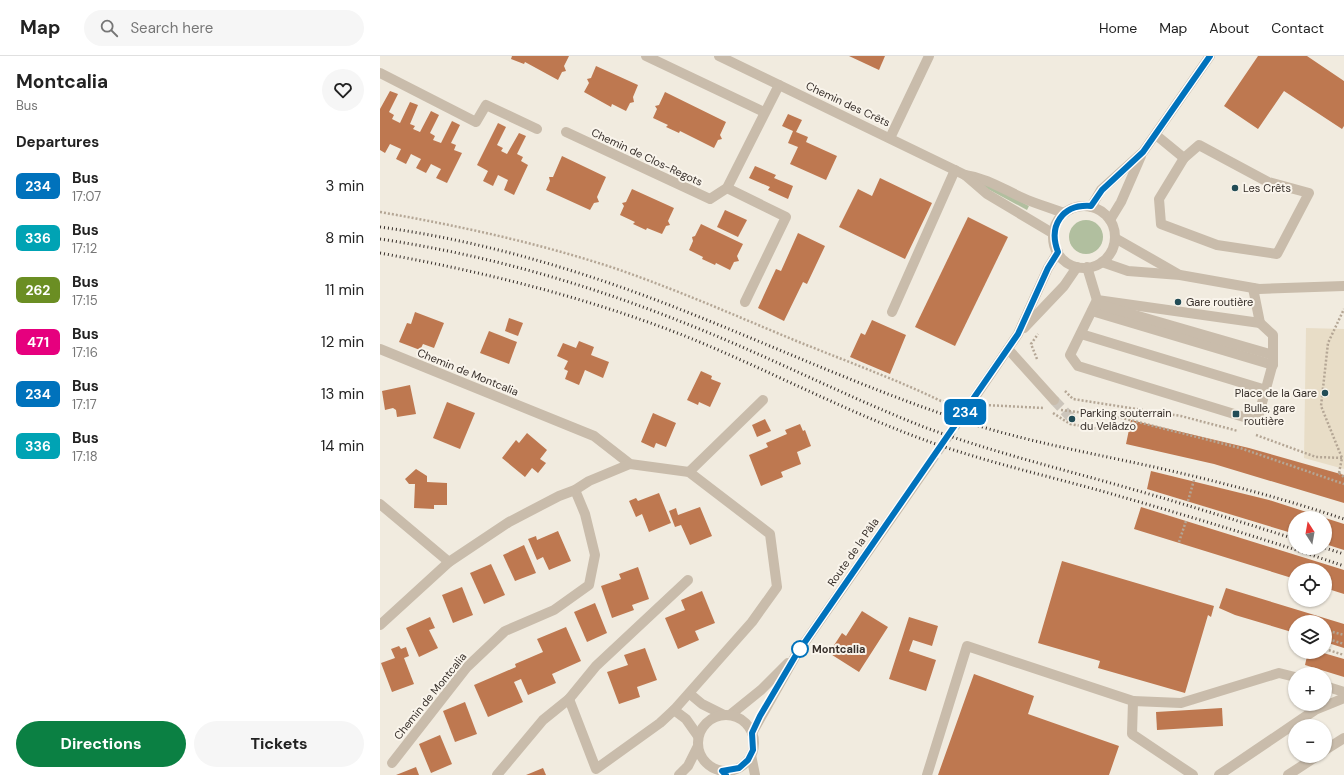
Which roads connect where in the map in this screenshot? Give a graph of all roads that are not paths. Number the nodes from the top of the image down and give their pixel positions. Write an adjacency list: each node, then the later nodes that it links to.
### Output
1 (646, 56): 7 (street)
2 (719, 56): 6 (street, Chemin des Crêts)
3 (929, 56): 11 (street)
4 (1210, 56): 10 (street)
5 (380, 73): 8 (street)
6 (779, 85): 7 (street); 11 (street, Chemin des Crêts)
7 (764, 112): 16 (street)
8 (537, 129)
9 (566, 132): 16 (street, Chemin de Clos-Regots)
10 (1156, 135): 12 (street); 13 (street)
11 (890, 138): 14 (street, Chemin des Crêts)
12 (1143, 152): 17 (street); 19 (street)
13 (1184, 158): 13 (street)
14 (955, 170): 15 (street, Chemin des Crêts); 31 (street)
15 (965, 175): 18 (street, Chemin des Crêts); 20 (street, Chemin des Crêts)
16 (727, 188): 29 (street)
17 (1091, 206): 18 (street); 19 (street)
18 (1064, 213): 20 (street)
19 (1110, 220): 21 (street)
20 (1054, 234): 22 (street)
21 (1115, 238): 23 (street); 25 (street)
22 (1058, 252): 24 (street); 33 (street)
23 (1102, 262): 24 (street); 25 (street)
24 (1082, 267): 28 (street); 33 (street)
25 (1180, 275): 27 (street)
26 (1344, 286): 27 (street)
27 (1253, 288): 32 (street)
28 (1097, 300): 30 (street); 32 (street); 37 (street)
29 (745, 302)
30 (1092, 311): 34 (street); 37 (street)
31 (892, 312)
32 (1260, 323): 37 (street)
33 (1018, 334): 36 (street)
34 (1081, 334): 38 (street); 38 (street)
35 (380, 349): 42 (street, Chemin de Montcalia)
36 (1008, 349): 40 (street); 41 (street)
37 (1273, 360): 38 (street)
38 (1266, 390)
39 (763, 400): 44 (street)
40 (972, 401)
41 (1055, 404)
42 (630, 464): 44 (street); 45 (street)
43 (929, 464): 50 (street, Route de la Pâla)
44 (689, 472): 54 (street)
45 (576, 490): 47 (street); 65 (street, Chemin de Montcalia)
46 (380, 504): 47 (street)
47 (449, 562): 49 (street)
48 (688, 580): 55 (street)
49 (380, 625)
50 (796, 655): 59 (street, Route de la Pâla); 60 (street, Route de la Pâla)
51 (1288, 675): 57 (street)
52 (1332, 688): 53 (street)
53 (1344, 692)
54 (690, 694): 58 (street); 59 (street)
55 (569, 698): 58 (street); 68 (street)
56 (1344, 698): 74 (street)
57 (1133, 701): 72 (street); 73 (street)
58 (674, 710): 62 (street)
59 (727, 715): 60 (street); 62 (street)
60 (752, 733): 64 (street)
61 (1344, 738): 63 (street)
62 (698, 741): 67 (street); 69 (street)
63 (1332, 746)
64 (751, 755): 67 (street); 71 (street)
65 (392, 763)
66 (1306, 763): 75 (street)
67 (722, 772): 70 (street)
68 (496, 775)
69 (679, 775)
70 (706, 775)
71 (755, 775)
72 (927, 775)
73 (1193, 775)
74 (1219, 775)
75 (1288, 775)

